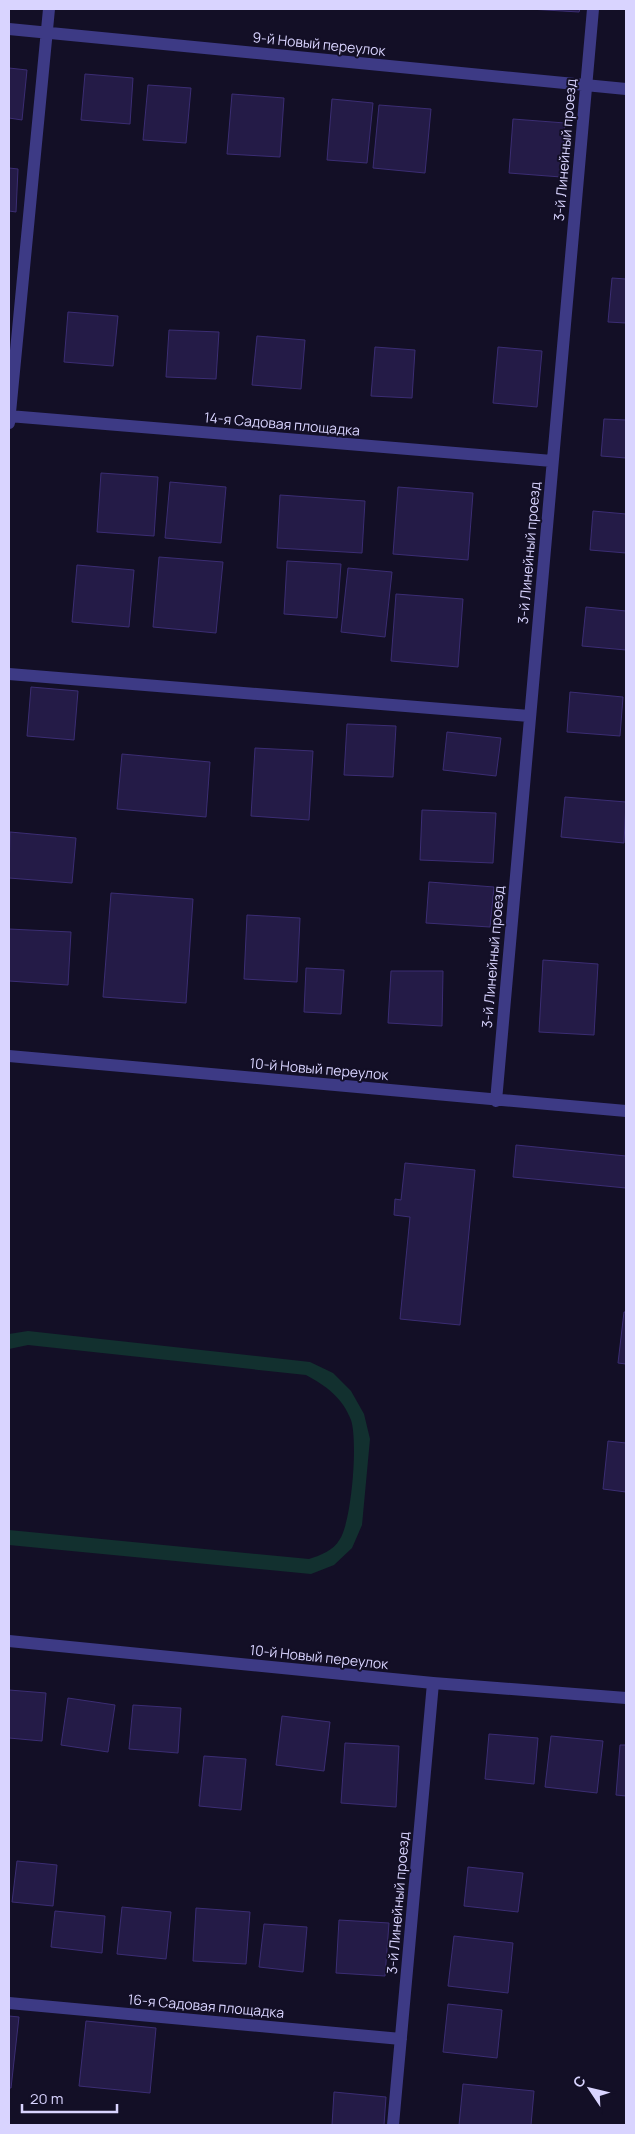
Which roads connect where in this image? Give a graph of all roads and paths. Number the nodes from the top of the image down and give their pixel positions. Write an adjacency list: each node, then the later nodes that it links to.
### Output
1 (49, 9): 4 (street)
2 (593, 9): 5 (street, 3-й Линейный проезд)
3 (9, 29): 4 (street, 9-й Новый переулок)
4 (46, 33): 5 (street, 9-й Новый переулок); 7 (street)
5 (586, 85): 6 (street, 9-й Новый переулок); 9 (street, 3-й Линейный проезд)
6 (626, 89)
7 (9, 416): 8 (street); 9 (street, 14-я Садовая площадка)
8 (9, 423)
9 (552, 461): 11 (street, 3-й Линейный проезд)
10 (9, 674): 11 (street)
11 (529, 716): 13 (street, 3-й Линейный проезд)
12 (9, 1056): 13 (street, 10-й Новый переулок)
13 (496, 1101): 14 (street, 10-й Новый переулок)
14 (626, 1111)
15 (9, 1642): 16 (street, 10-й Новый переулок)
16 (433, 1683): 17 (street, 10-й Новый переулок); 19 (street, 3-й Линейный проезд)
17 (626, 1698)
18 (9, 2003): 19 (street, 16-я Садовая площадка)
19 (401, 2039): 20 (street, 3-й Линейный проезд)
20 (394, 2125)

